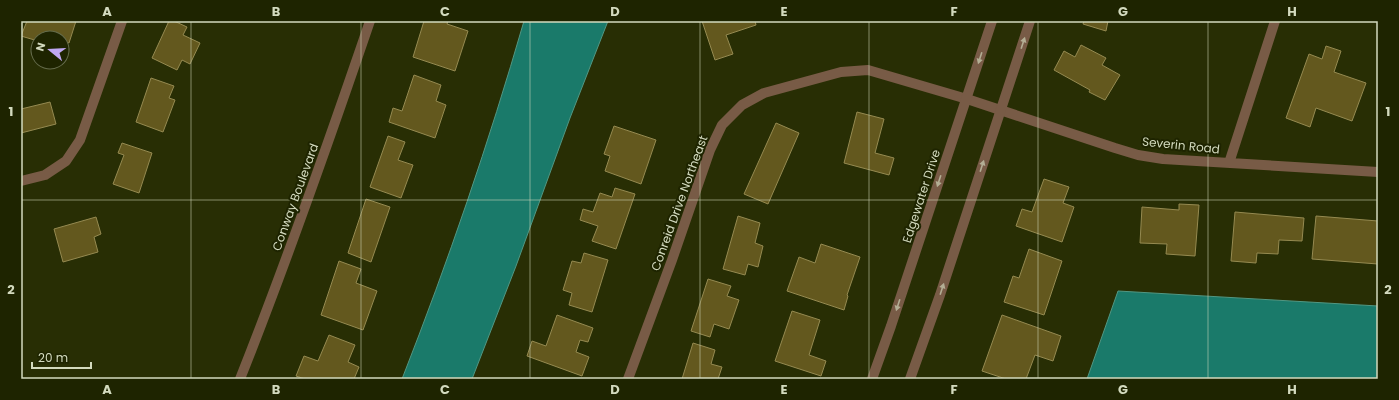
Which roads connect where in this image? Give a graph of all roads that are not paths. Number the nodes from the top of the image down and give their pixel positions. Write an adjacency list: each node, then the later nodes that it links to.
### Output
1 (122, 21): 10 (street)
2 (370, 21): 11 (street, Conway Boulevard)
3 (992, 21): 6 (street, Edgewater Drive, one-way to 6)
4 (1030, 21): 7 (street, one-way to 4)
5 (1275, 21): 8 (street)
6 (967, 99): 7 (street, Severin Road); 12 (street, Conreid Drive Northeast); 13 (street, Edgewater Drive, one-way to 13)
7 (1001, 111): 8 (street, Severin Road); 14 (street, one-way to 7)
8 (1229, 163): 9 (street, Severin Road)
9 (1378, 172)
10 (21, 181)
11 (240, 379)
12 (628, 379)
13 (872, 379)
14 (910, 379)

